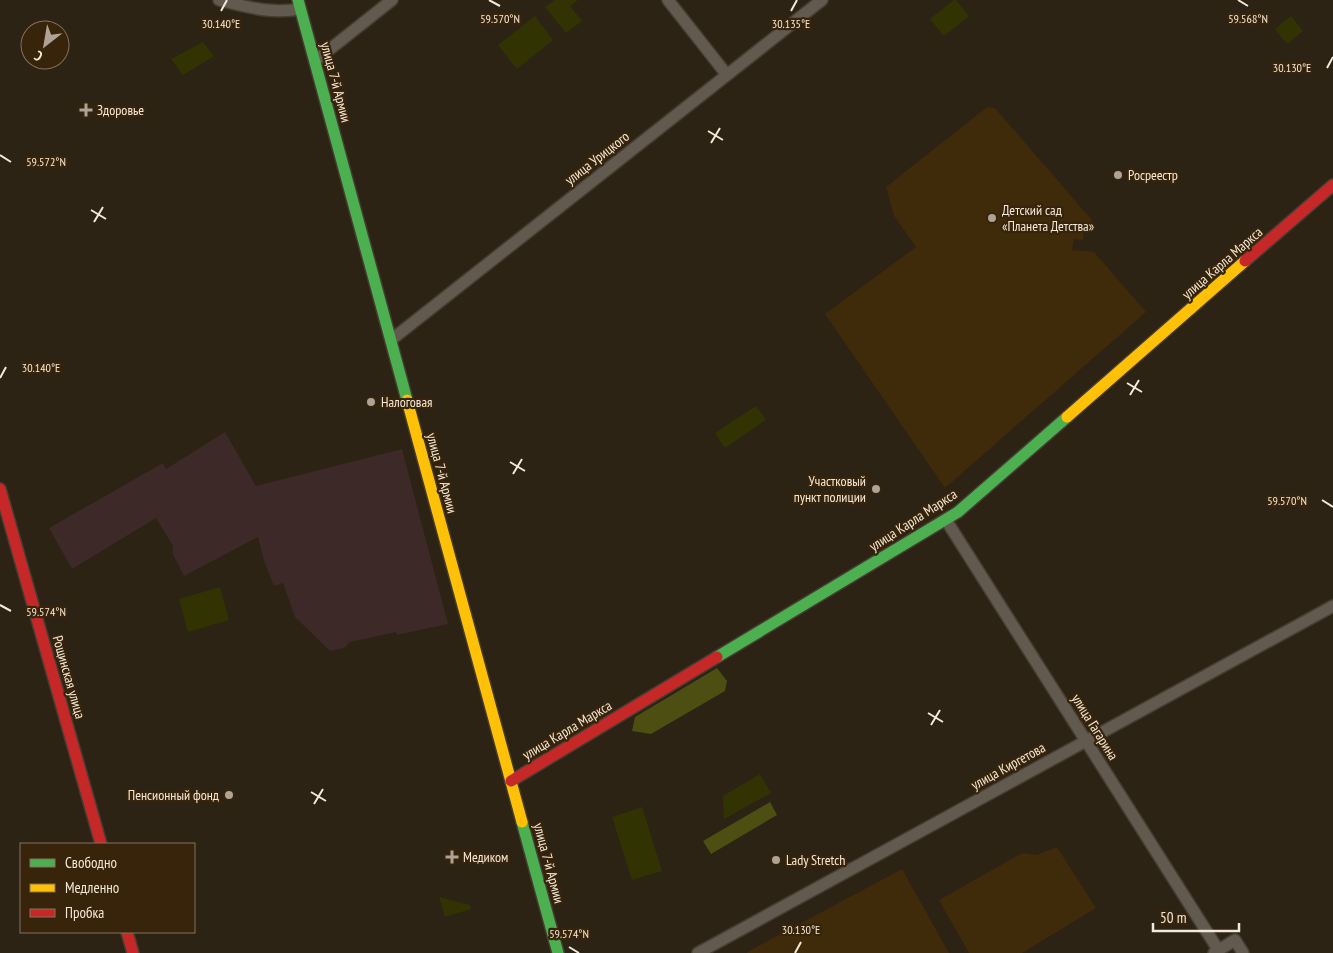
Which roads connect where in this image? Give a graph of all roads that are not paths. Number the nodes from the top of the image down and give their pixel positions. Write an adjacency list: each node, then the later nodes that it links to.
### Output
1 (218, 0): 5 (street)
2 (392, 0): 6 (street)
3 (668, 0): 7 (street)
4 (822, 0): 7 (street, улица Урицкого)
5 (299, 5): 6 (street, улица 7-й Армии)
6 (315, 61): 9 (street, улица 7-й Армии)
7 (727, 75): 9 (street, улица Урицкого)
8 (1333, 185): 11 (street, улица Карла Маркса)
9 (391, 340): 14 (street, улица 7-й Армии)
10 (0, 489): 15 (street, Рощинская улица)
11 (946, 520): 13 (street, улица Гагарина); 14 (street, улица Карла Маркса)
12 (1333, 606): 13 (street, улица Киргетова)
13 (1086, 740): 17 (street, улица Гагарина); 20 (street, улица Киргетова)
14 (511, 781): 19 (street, улица 7-й Армии)
15 (101, 843)
16 (127, 933): 18 (street)
17 (1216, 952): 21 (street, улица Гагарина)
18 (133, 953)
19 (558, 953)
20 (698, 953)
21 (1243, 953)

